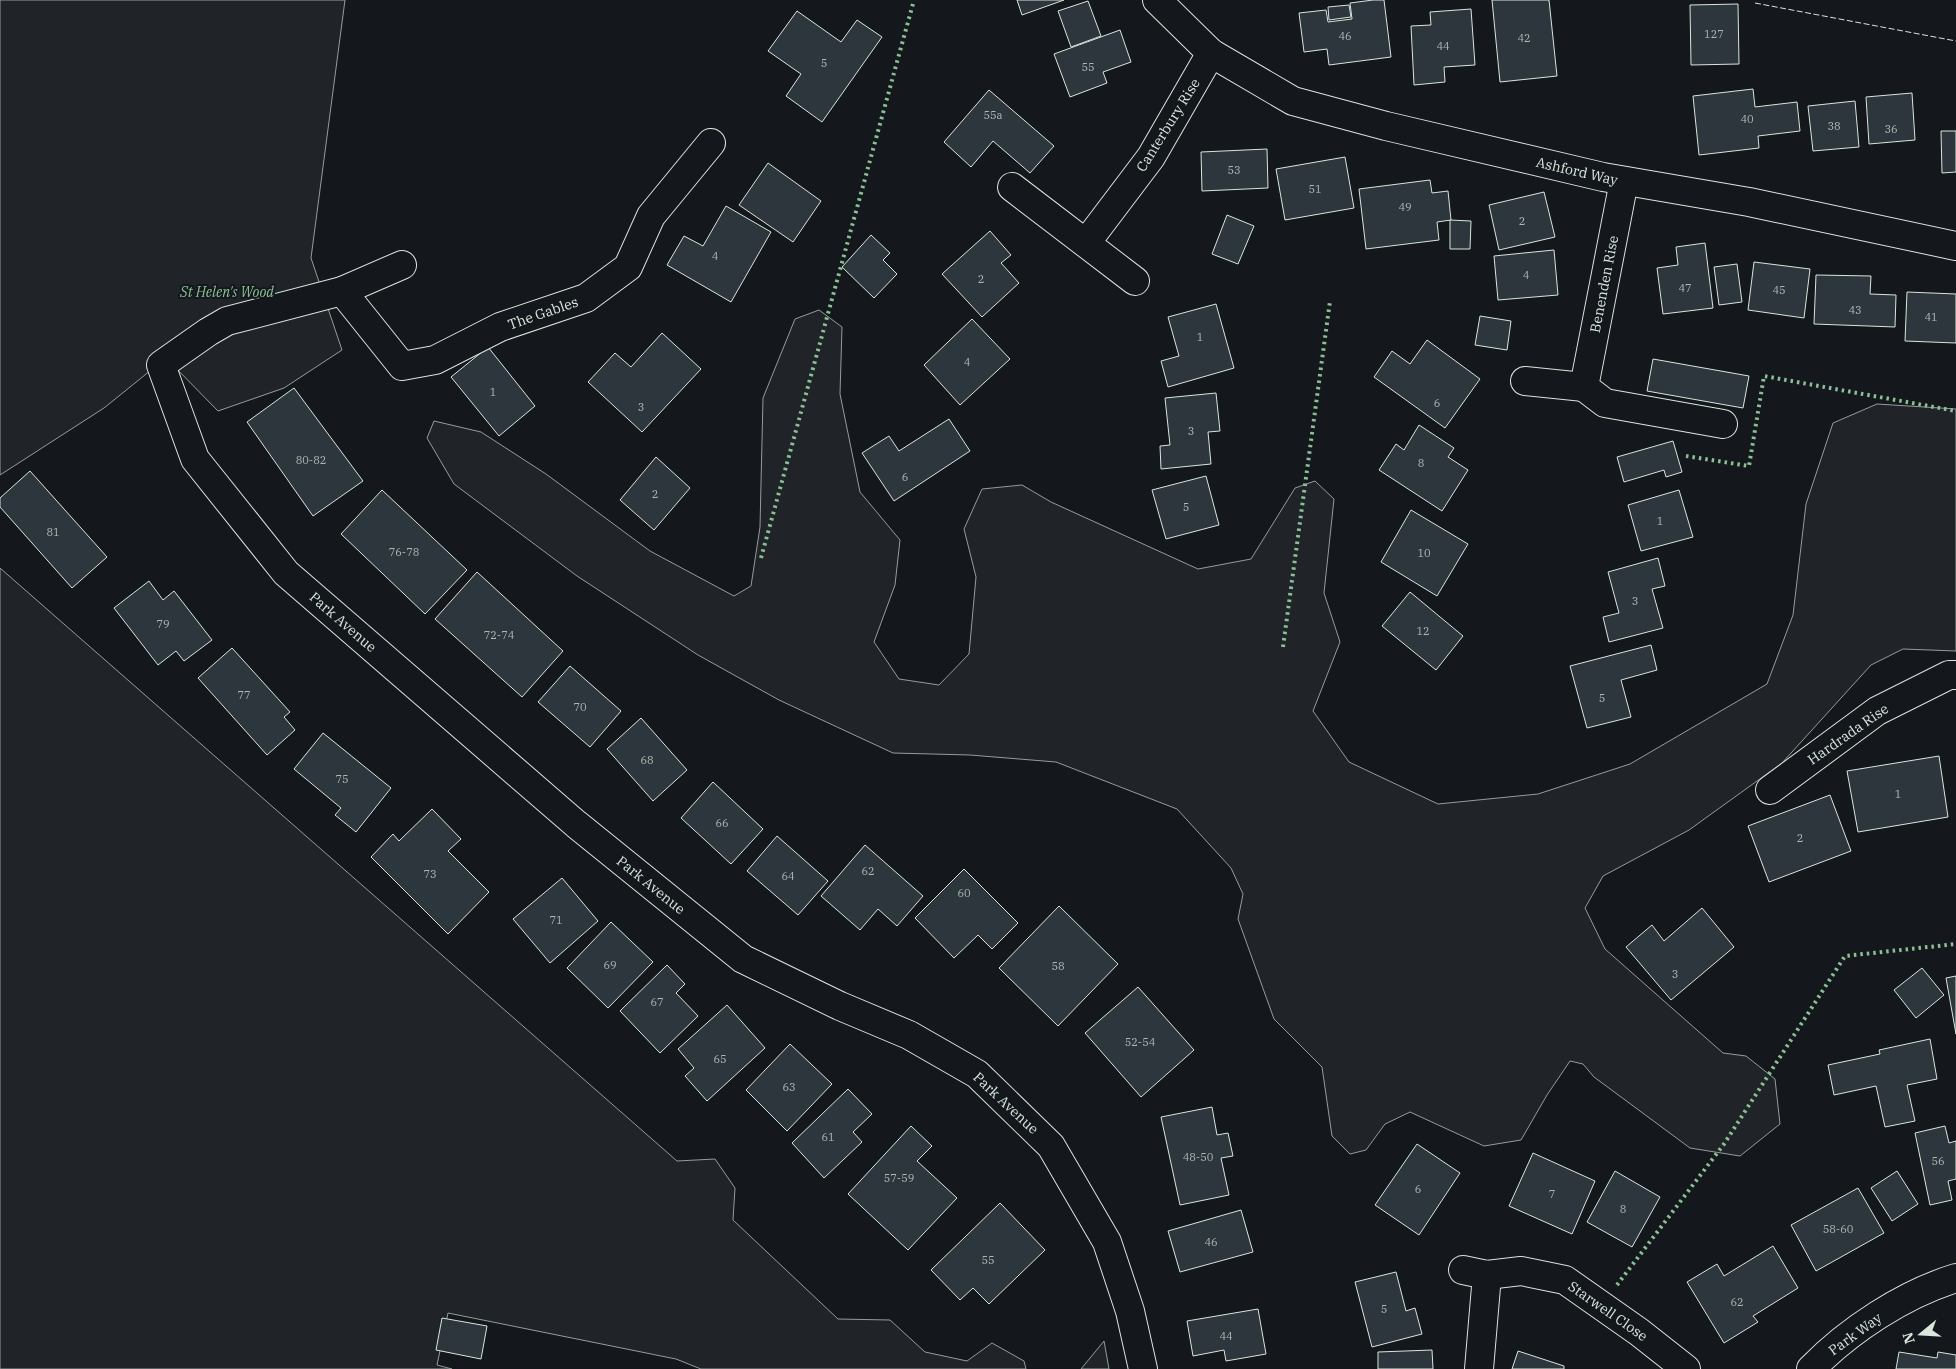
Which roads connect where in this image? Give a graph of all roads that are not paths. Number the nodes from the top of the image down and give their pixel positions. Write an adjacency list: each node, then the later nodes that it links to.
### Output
1 (1157, 0): 2 (street, Ashford Way)
2 (1211, 53): 4 (street, Ashford Way); 6 (street, Canterbury Rise)
3 (711, 143): 10 (street, The Gables)
4 (1624, 181): 7 (street, Ashford Way); 12 (street, Benenden Rise)
5 (1012, 187): 6 (street)
6 (1086, 243): 9 (street)
7 (1956, 246)
8 (402, 265): 10 (street)
9 (1135, 281)
10 (342, 291): 18 (street, Park Avenue)
11 (1525, 381): 12 (street)
12 (1584, 387): 13 (street)
13 (1723, 424)
14 (1956, 675): 15 (street, Hardrada Rise)
15 (1770, 790)
16 (1956, 1278): 20 (street, Park Way)
17 (1476, 1365): 19 (street, Starwell Close)
18 (1143, 1369)
19 (1686, 1369)
20 (1812, 1369)

